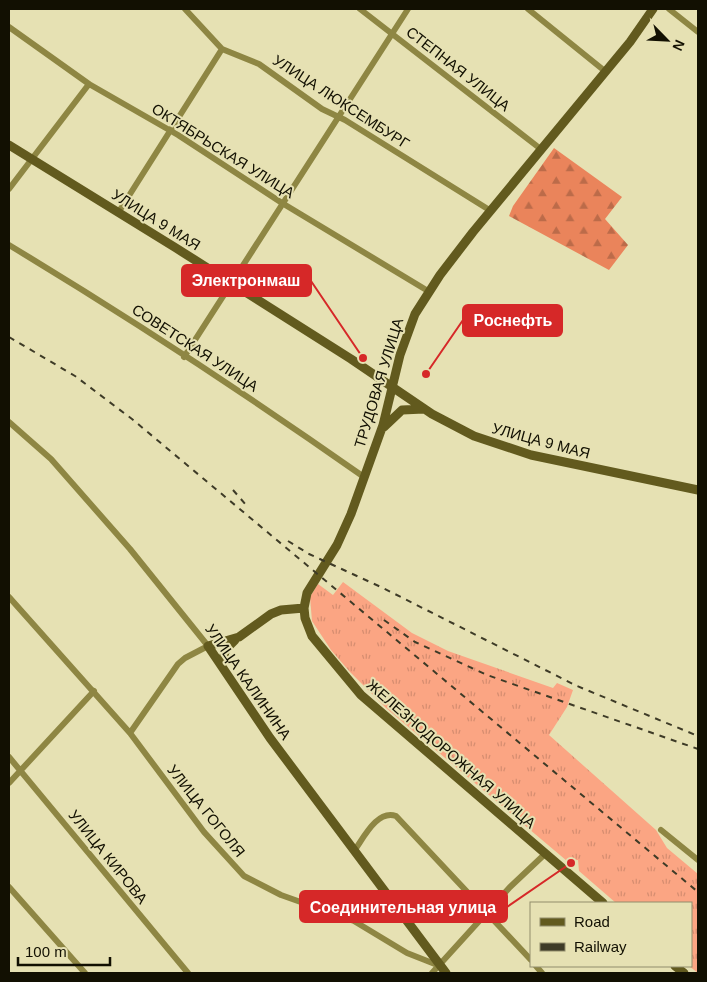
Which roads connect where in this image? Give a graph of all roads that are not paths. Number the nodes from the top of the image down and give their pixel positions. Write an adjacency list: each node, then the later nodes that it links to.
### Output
1 (185, 9): 10 (street, УЛИЦА ЛЮКСЕМБУРГ)
2 (360, 9): 9 (street, СТЕПНАЯ УЛИЦА)
3 (408, 9): 9 (street)
4 (528, 9): 11 (street)
5 (654, 9): 11 (street, ТРУДОВАЯ УЛИЦА)
6 (669, 9): 8 (street)
7 (9, 27): 12 (street, ОКТЯБРЬСКАЯ УЛИЦА)
8 (698, 32)
9 (392, 34): 13 (street); 16 (street, СТЕПНАЯ УЛИЦА)
10 (222, 50): 13 (street, УЛИЦА ЛЮКСЕМБУРГ); 14 (street)
11 (606, 72): 16 (street, ТРУДОВАЯ УЛИЦА)
12 (89, 84): 14 (street, ОКТЯБРЬСКАЯ УЛИЦА); 17 (street)
13 (339, 118): 19 (street); 20 (street, УЛИЦА ЛЮКСЕМБУРГ)
14 (169, 132): 19 (street, ОКТЯБРЬСКАЯ УЛИЦА); 21 (street)
15 (9, 145): 17 (street, УЛИЦА 9 МАЯ)
16 (542, 150): 20 (street, ТРУДОВАЯ УЛИЦА)
17 (33, 160): 18 (street); 21 (street, УЛИЦА 9 МАЯ)
18 (9, 189)
19 (282, 203): 23 (street); 24 (street, ОКТЯБРЬСКАЯ УЛИЦА)
20 (491, 211): 24 (street, ТРУДОВАЯ УЛИЦА)
21 (118, 213): 23 (street, УЛИЦА 9 МАЯ)
22 (9, 245): 25 (street, СОВЕТСКАЯ УЛИЦА)
23 (232, 284): 25 (street); 26 (street, УЛИЦА 9 МАЯ)
24 (428, 291): 26 (street, ТРУДОВАЯ УЛИЦА)
25 (184, 357): 30 (street, СОВЕТСКАЯ УЛИЦА)
26 (392, 388): 27 (street, УЛИЦА 9 МАЯ); 29 (street, ТРУДОВАЯ УЛИЦА)
27 (424, 409): 29 (street); 31 (street, УЛИЦА 9 МАЯ)
28 (9, 422): 35 (street, УЛИЦА КАЛИНИНА)
29 (380, 433): 30 (street, ТРУДОВАЯ УЛИЦА)
30 (364, 477): 33 (street, ТРУДОВАЯ УЛИЦА)
31 (698, 490)
32 (9, 597): 37 (street, УЛИЦА ГОГОЛЯ)
33 (304, 608): 34 (street); 44 (street, ЖЕЛЕЗНОДОРОЖНАЯ УЛИЦА)
34 (239, 637): 35 (street); 36 (street)
35 (208, 646): 36 (street, УЛИЦА КАЛИНИНА); 38 (street)
36 (221, 665): 43 (street, УЛИЦА КАЛИНИНА)
37 (94, 691): 38 (street, УЛИЦА ГОГОЛЯ); 40 (street)
38 (130, 733): 50 (street, УЛИЦА ГОГОЛЯ)
39 (9, 757): 40 (street, УЛИЦА КИРОВА)
40 (20, 771): 41 (street); 52 (street, УЛИЦА КИРОВА)
41 (9, 783)
42 (661, 830): 45 (street)
43 (354, 851): 48 (street); 50 (street, УЛИЦА КАЛИНИНА)
44 (545, 854): 47 (street, ЖЕЛЕЗНОДОРОЖНАЯ УЛИЦА); 48 (street)
45 (698, 860)
46 (9, 887): 51 (street)
47 (602, 902)
48 (487, 913): 49 (street); 50 (street)
49 (530, 959)
50 (443, 969): 53 (street)
51 (85, 973)
52 (188, 973)
53 (432, 973)

